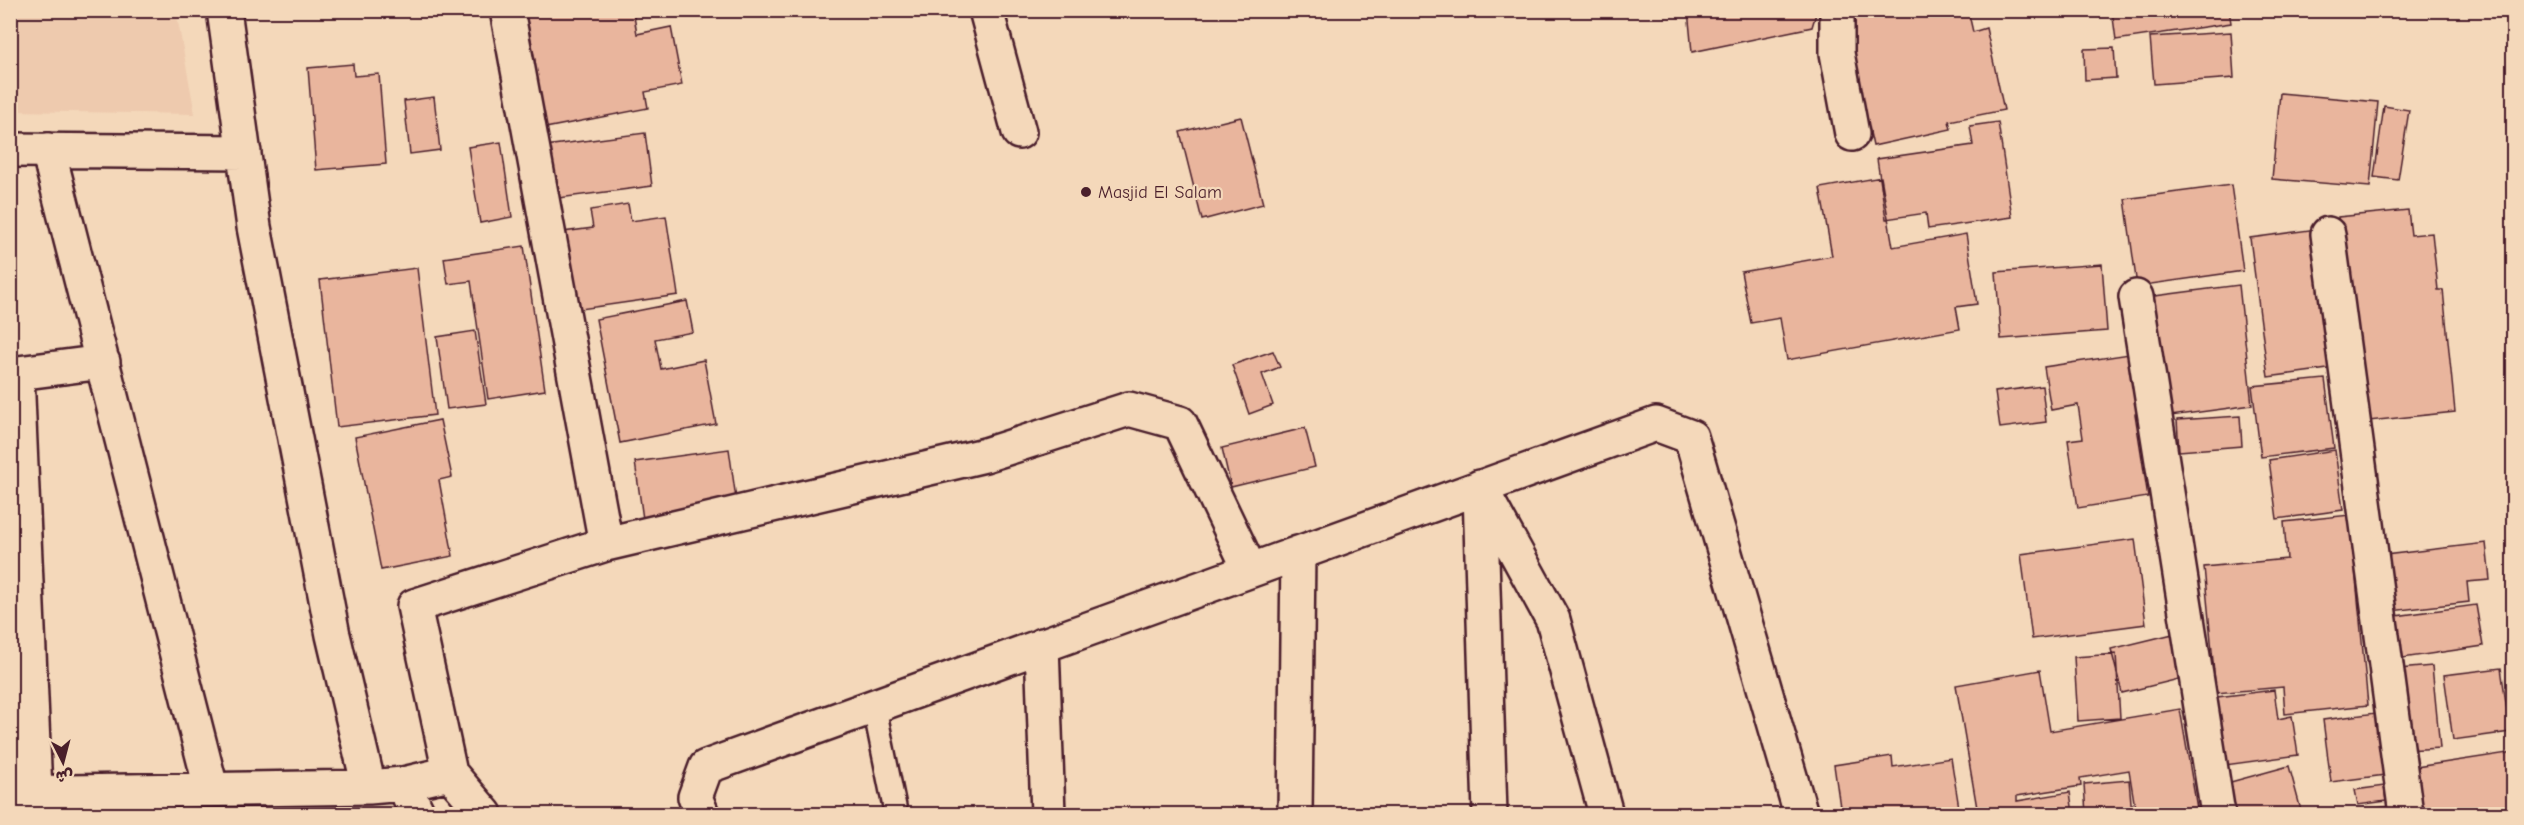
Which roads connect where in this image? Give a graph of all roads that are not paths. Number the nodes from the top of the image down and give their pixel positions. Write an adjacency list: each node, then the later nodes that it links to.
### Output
1 (225, 10): 9 (street)
2 (507, 10): 15 (street)
3 (986, 10): 5 (street)
4 (1837, 10): 6 (street)
5 (1019, 132)
6 (1852, 134)
7 (10, 150): 8 (street)
8 (48, 150): 9 (street); 12 (street)
9 (243, 152): 22 (street)
10 (2328, 234): 35 (street)
11 (2136, 297): 34 (street)
12 (103, 362): 13 (street); 23 (street)
13 (14, 374): 24 (street)
14 (1480, 487): 16 (street); 31 (street); 32 (street); 33 (street)
15 (606, 544): 17 (street); 20 (street)
16 (1298, 553): 17 (street); 30 (street)
17 (1250, 570): 18 (street)
18 (1042, 645): 19 (street); 29 (street)
19 (874, 706): 27 (street); 28 (lane)
20 (450, 773): 21 (street); 26 (street)
21 (403, 784): 22 (street); 25 (street)
22 (369, 787): 23 (street)
23 (211, 788): 24 (street)
24 (27, 800)
25 (418, 814)
26 (485, 814)
27 (702, 814)
28 (896, 814)
29 (1048, 814)
30 (1295, 814)
31 (1490, 814)
32 (1606, 814)
33 (1801, 814)
34 (2218, 814)
35 (2406, 814)

